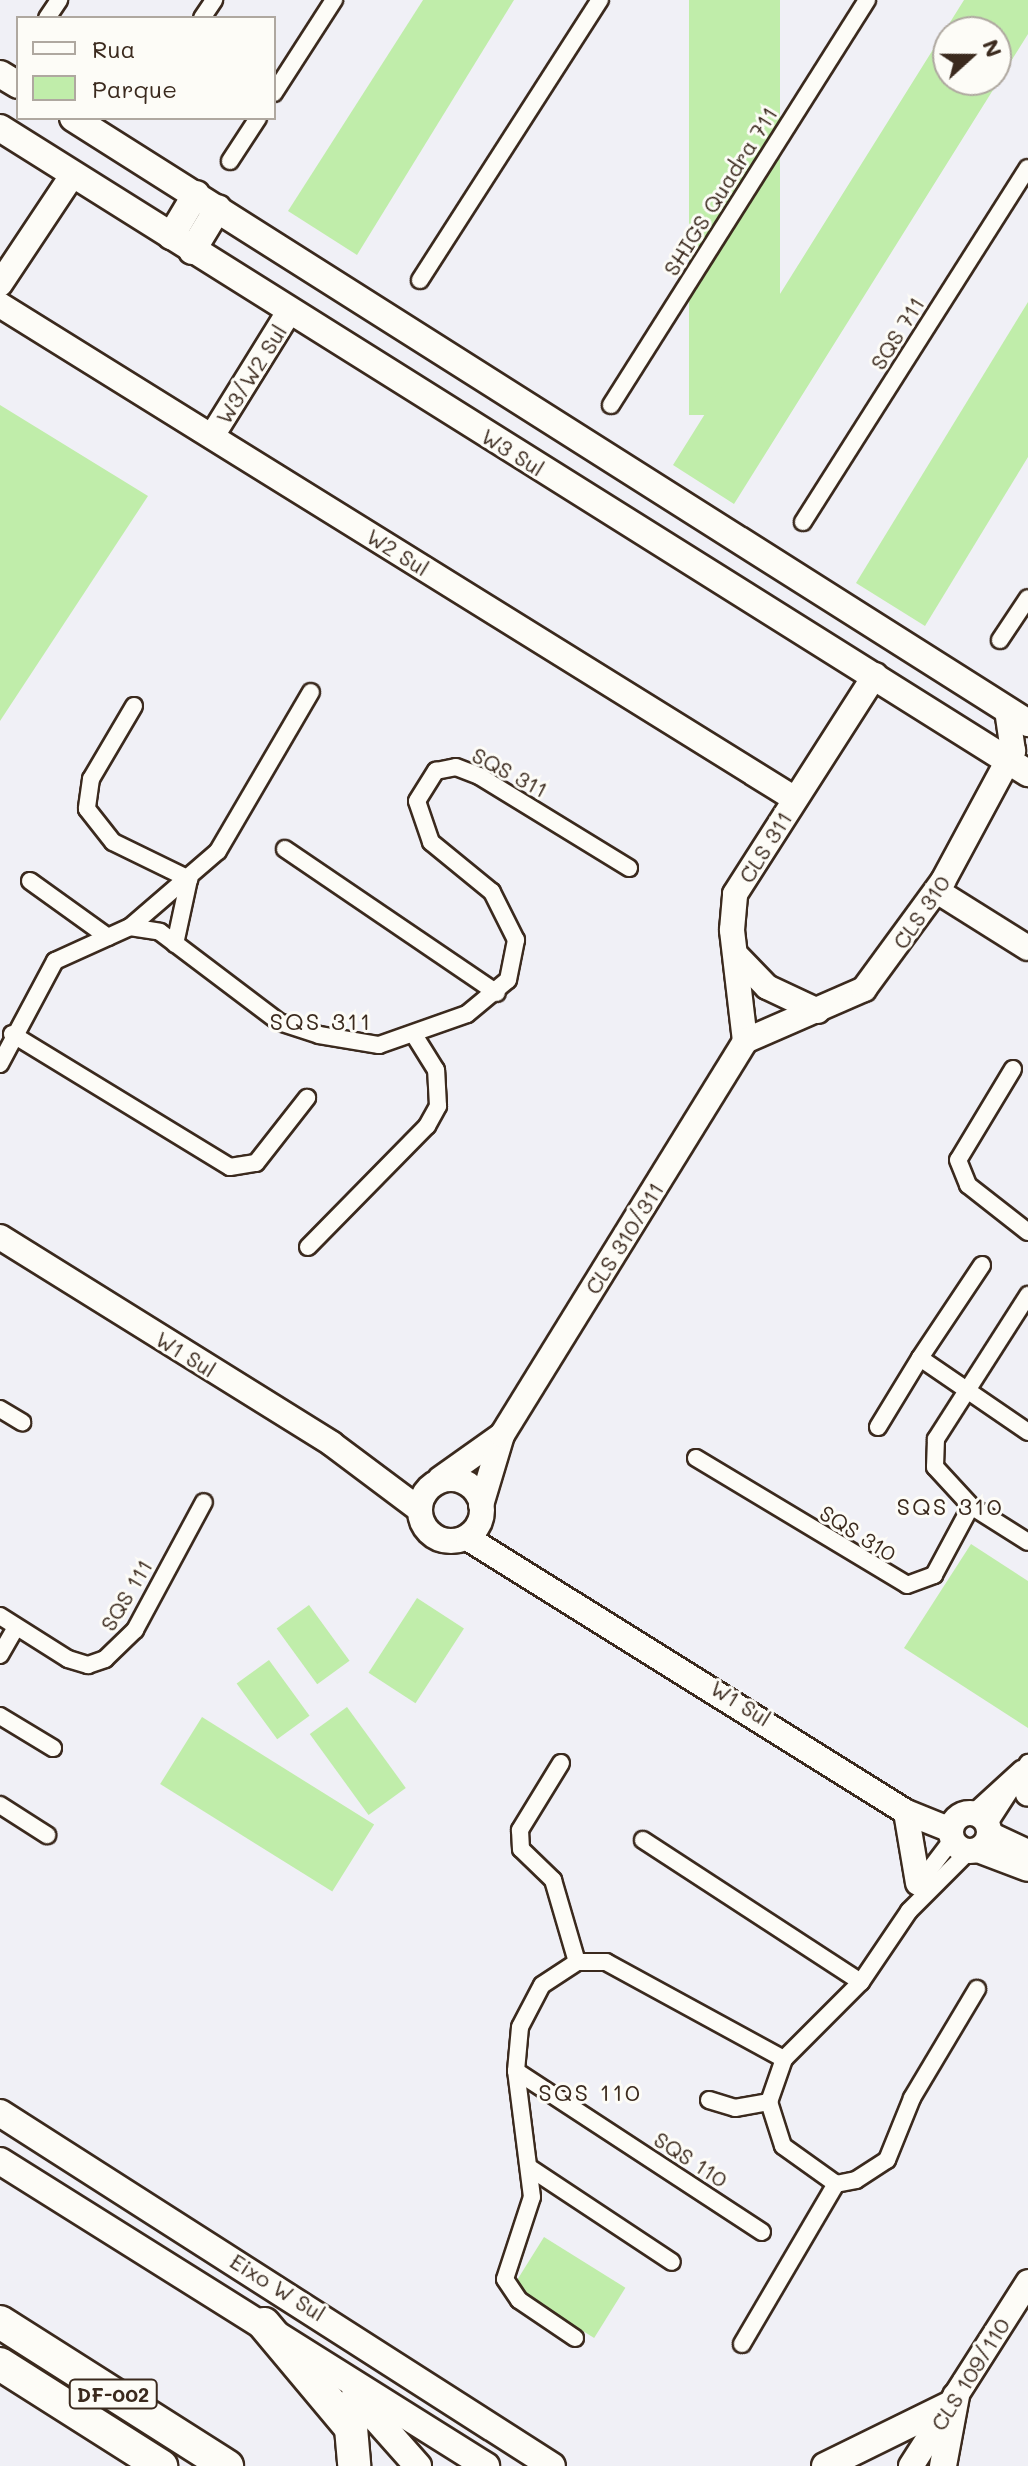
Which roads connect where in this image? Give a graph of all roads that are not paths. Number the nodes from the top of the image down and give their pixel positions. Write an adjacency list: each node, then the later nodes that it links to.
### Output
1 (334, 0): 4 (street)
2 (600, 0): 14 (street)
3 (867, 0): 18 (street, SHIGS Quadra 711)
4 (276, 90)
5 (76, 120): 11 (main road, W3 Sul)
6 (257, 120): 8 (street)
7 (0, 128): 10 (main road, W3 Sul)
8 (230, 161)
9 (1028, 168): 24 (street, SQS 711)
10 (73, 174): 13 (main road, W3 Sul); 15 (street)
11 (196, 194): 12 (main road, W3 Sul); 13 (main road)
12 (218, 208): 13 (main road); 19 (main road, W3 Sul)
13 (182, 244): 17 (main road, W3 Sul)
14 (420, 280)
15 (0, 284)
16 (0, 305): 20 (street, W2 Sul)
17 (289, 312): 20 (street, W3/W2 Sul); 22 (main road, W3 Sul)
18 (611, 405)
19 (568, 434): 21 (main road, W3 Sul); 22 (main road)
20 (212, 436): 32 (street, W2 Sul)
21 (604, 457): 23 (main road); 30 (main road, W3 Sul)
22 (544, 472): 23 (main road, W3 Sul)
23 (578, 495): 27 (main road, W3 Sul)
24 (803, 522)
25 (1028, 598): 26 (street)
26 (1000, 640)
27 (875, 675): 31 (main road, W3 Sul); 32 (street, CLS 311)
28 (311, 692): 35 (street)
29 (134, 706): 35 (street)
30 (1017, 716): 31 (street, CLS 310)
31 (1018, 767): 37 (street, CLS 310)
32 (795, 799): 42 (street, CLS 311)
33 (285, 849): 43 (street)
34 (629, 868): 43 (street, SQS 311)
35 (189, 879): 38 (street); 40 (street)
36 (30, 881): 39 (street)
37 (937, 891): 41 (street); 44 (street, CLS 310)
38 (130, 927): 39 (street); 40 (street)
39 (108, 937): 45 (street)
40 (175, 944): 46 (street)
41 (1028, 948)
42 (734, 951): 44 (street); 47 (street, CLS 311)
43 (497, 993): 46 (street)
44 (818, 1011): 47 (street, CLS 310)
45 (12, 1034): 48 (street); 50 (street)
46 (416, 1038): 55 (street)
47 (745, 1041): 64 (street, CLS 310/311)
48 (0, 1064)
49 (1013, 1069): 51 (street)
50 (307, 1098)
51 (1009, 1216): 52 (street); 53 (street)
52 (1028, 1222)
53 (1028, 1232)
54 (0, 1237): 66 (street, W1 Sul)
55 (308, 1247)
56 (982, 1265): 58 (street)
57 (1028, 1295): 59 (street)
58 (920, 1358): 59 (street); 62 (street)
59 (967, 1390): 63 (street); 69 (street)
60 (0, 1409): 61 (street)
61 (22, 1422)
62 (878, 1427)
63 (1028, 1432)
64 (502, 1435): 67 (street, CLS 310/311); 71 (street, CLS 310/311)
65 (696, 1458): 69 (street, SQS 310)
66 (372, 1472): 67 (street, W1 Sul); 70 (street, W1 Sul)
67 (434, 1481): 70 (street); 71 (street)
68 (204, 1502): 76 (street, SQS 111)
69 (971, 1506): 73 (street)
70 (419, 1509): 72 (street, W1 Sul)
71 (483, 1509): 72 (street, CLS 310/311); 74 (street, W1 Sul)
72 (469, 1539): 74 (street, W1 Sul)
73 (1028, 1542)
74 (529, 1572): 81 (street, W1 Sul)
75 (0, 1616): 76 (street, SQS 111)
76 (16, 1627): 77 (street)
77 (0, 1655)
78 (0, 1716): 79 (street)
79 (53, 1748)
80 (561, 1763): 92 (street)
81 (870, 1784): 84 (street, W1 Sul); 85 (street, W1 Sul)
82 (1026, 1786): 85 (street)
83 (0, 1805): 86 (street)
84 (906, 1812): 85 (street, W1 Sul); 90 (street)
85 (970, 1832): 88 (street, W1 Sul); 89 (street, W1 Sul); 90 (street); 91 (street)
86 (47, 1835)
87 (643, 1840): 93 (street)
88 (1028, 1852)
89 (1028, 1869)
90 (918, 1883): 91 (street)
91 (909, 1911): 93 (street)
92 (577, 1962): 95 (street); 96 (street)
93 (861, 1982): 95 (street)
94 (977, 1989): 102 (street)
95 (784, 2059): 98 (street)
96 (516, 2071): 101 (street); 103 (street, SQS 110)
97 (709, 2100): 98 (street)
98 (769, 2102): 102 (street)
99 (0, 2113): 118 (main road, Eixo W Sul)
100 (0, 2161): 107 (main road, Eixo W Sul)
101 (530, 2168): 104 (street); 108 (street)
102 (836, 2184): 109 (street)
103 (762, 2232)
104 (672, 2262)
105 (1028, 2282): 112 (street, CLS 109/110)
106 (0, 2322): 114 (highway, DF-002)
107 (264, 2324): 111 (main road, Eixo W Sul); 115 (highway)
108 (575, 2338)
109 (742, 2344)
110 (0, 2364): 113 (highway, DF-002)
111 (325, 2364): 116 (main road); 117 (main road, Eixo W Sul)
112 (953, 2401): 119 (main road); 120 (street, CLS 109/110); 121 (main road)
113 (161, 2466)
114 (227, 2466)
115 (354, 2466)
116 (418, 2466)
117 (486, 2466)
118 (552, 2466)
119 (825, 2466)
120 (911, 2466)
121 (943, 2466)

